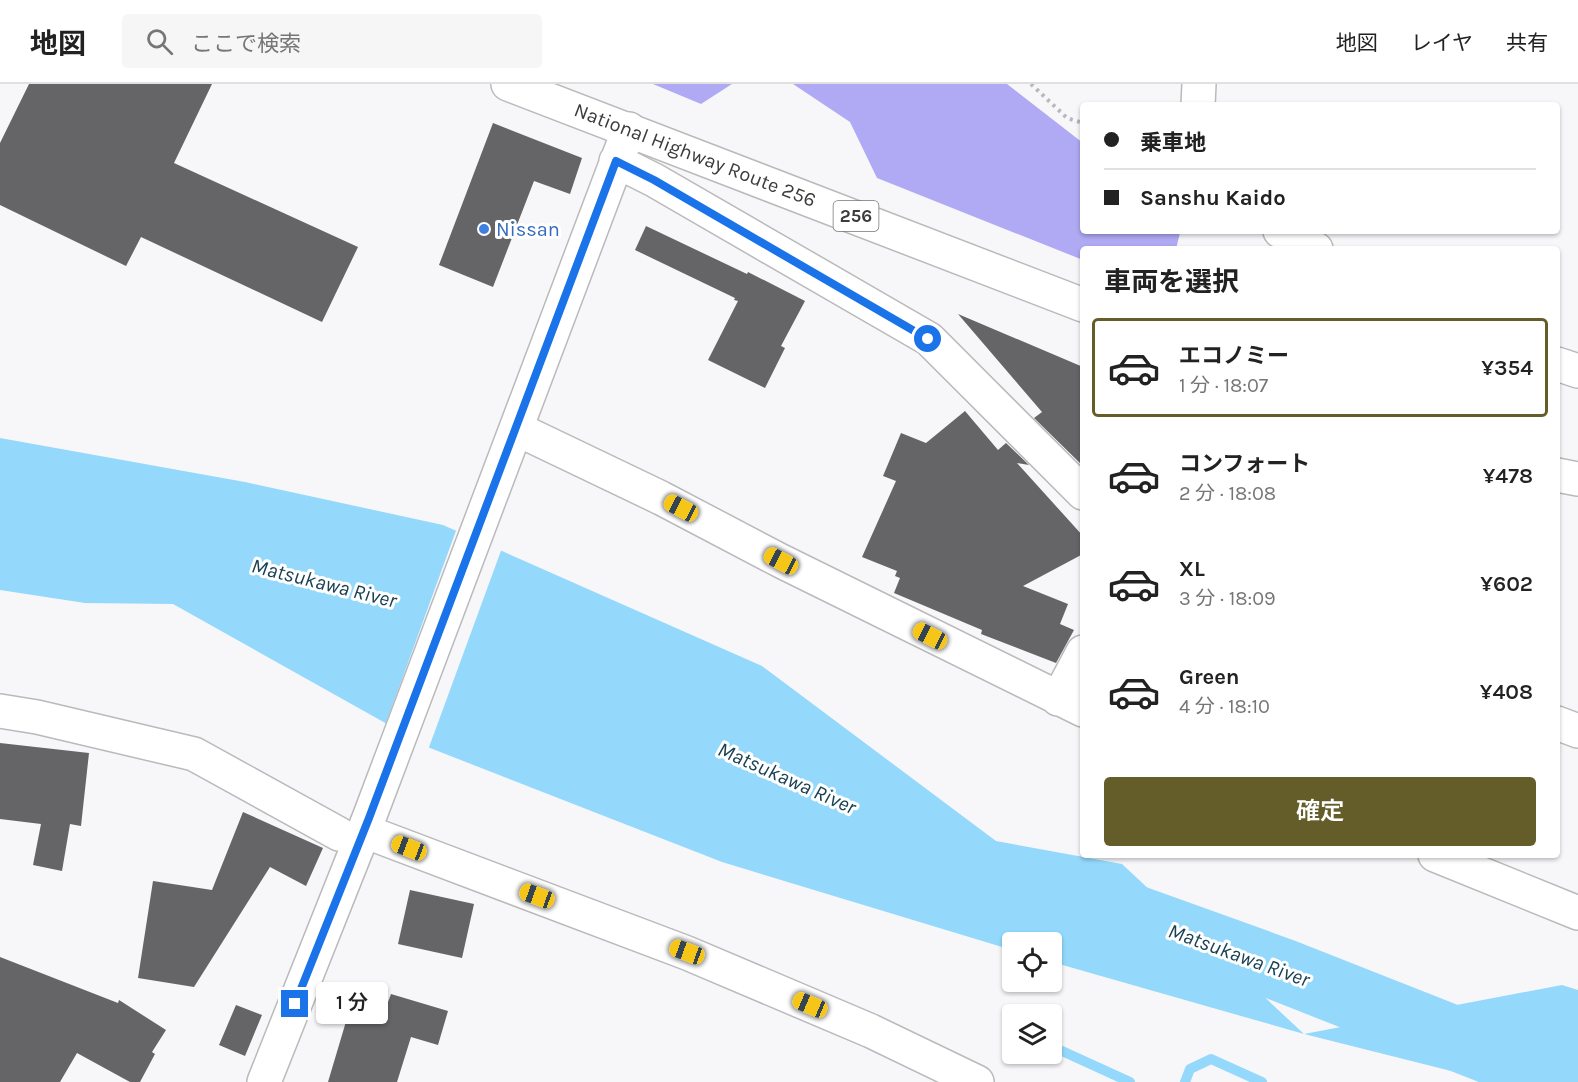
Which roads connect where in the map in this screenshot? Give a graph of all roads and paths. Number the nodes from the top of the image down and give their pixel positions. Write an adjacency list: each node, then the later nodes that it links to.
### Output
1 (508, 84): 6 (main road, National Highway Route 256 / 256)
2 (1031, 84): 5 (path)
3 (1199, 84): 4 (main road)
4 (1198, 102)
5 (1080, 122)
6 (628, 129): 7 (main road); 10 (main road, National Highway Route 256 / 256)
7 (616, 161): 13 (main road); 16 (main road)
8 (1286, 234): 9 (main road)
9 (1310, 246)
10 (1080, 304)
11 (1560, 365): 12 (main road)
12 (1578, 371)
13 (511, 441): 18 (main road); 22 (main road)
14 (1560, 476): 15 (main road)
15 (1578, 479)
16 (1080, 490)
17 (1080, 664): 18 (main road)
18 (1071, 704)
19 (0, 711): 22 (main road)
20 (1560, 724): 21 (main road)
21 (1578, 731)
22 (358, 828): 25 (main road); 26 (main road)
23 (1442, 858): 24 (main road)
24 (1578, 913)
25 (264, 1082)
26 (978, 1082)

